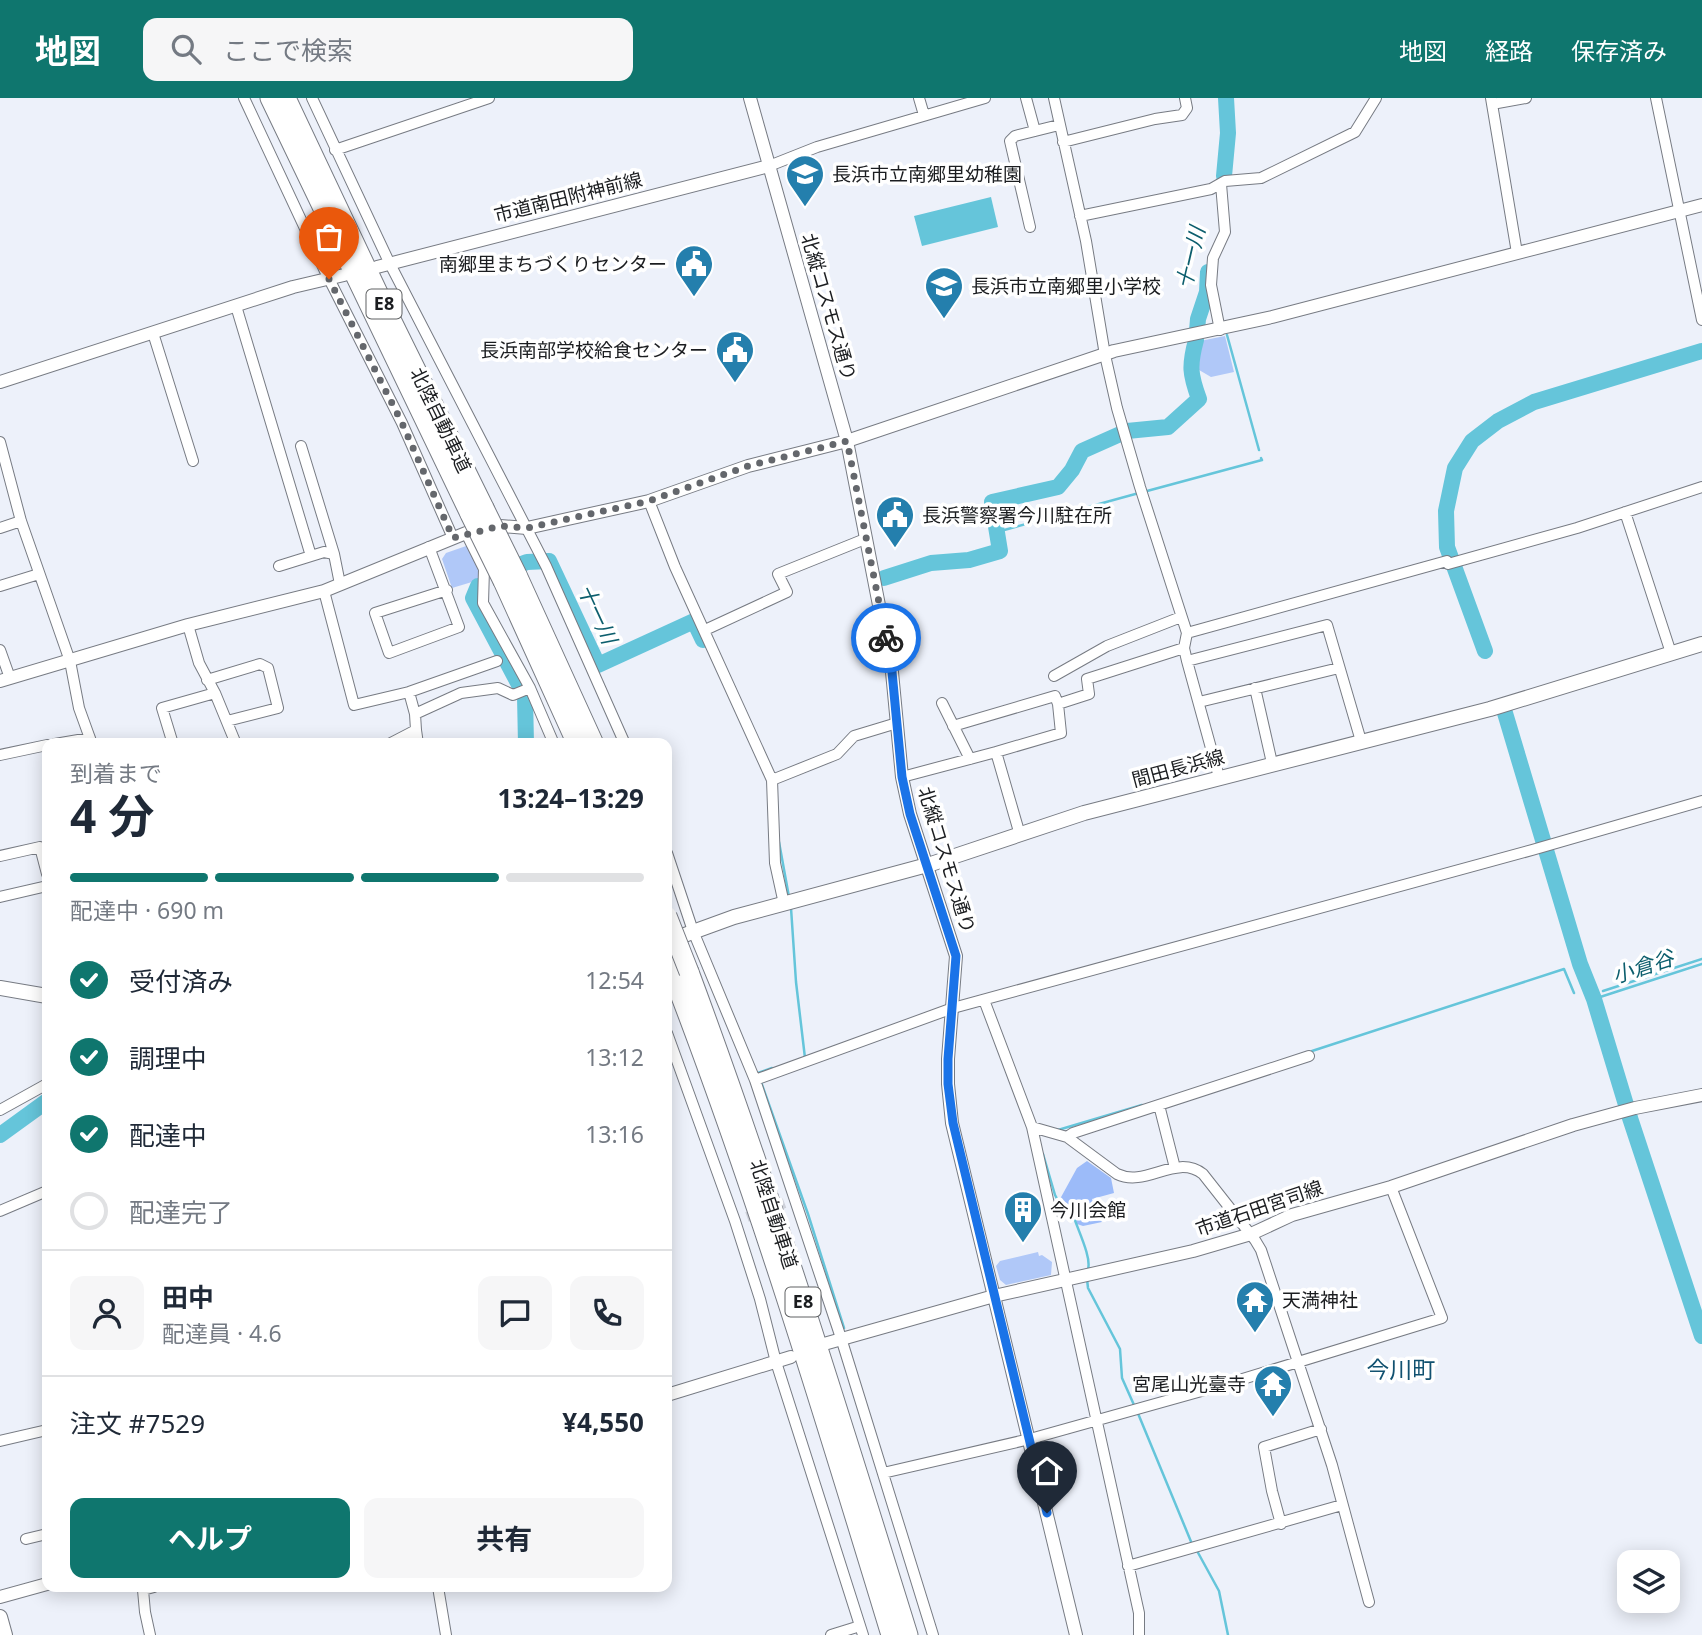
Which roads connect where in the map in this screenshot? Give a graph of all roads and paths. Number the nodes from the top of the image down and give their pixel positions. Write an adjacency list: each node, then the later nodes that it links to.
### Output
1 (244, 98): 31 (street)
2 (270, 98): 45 (highway, 北陸自動車道 / E8)
3 (286, 98): 45 (highway, 北陸自動車道 / E8)
4 (312, 98): 21 (street)
5 (489, 98): 21 (street)
6 (750, 98): 22 (street, 北縦コスモス通り)
7 (919, 98): 17 (street)
8 (985, 98): 17 (street)
9 (1026, 98): 19 (street)
10 (1054, 98): 18 (street)
11 (1185, 98): 20 (street)
12 (1376, 98): 23 (street)
13 (1526, 98): 15 (street)
14 (1656, 98): 25 (street)
15 (1512, 99): 16 (street)
16 (1492, 101): 28 (street)
17 (924, 115): 22 (street)
18 (1059, 125): 19 (street); 20 (street)
19 (1035, 131): 27 (street)
20 (1063, 142): 26 (street)
21 (335, 150): 29 (street)
22 (769, 166): 29 (street, 市道南田附神前線); 38 (street, 北縦コスモス通り)
23 (1221, 184): 26 (street); 34 (street)
24 (1702, 205): 25 (street)
25 (1678, 212): 28 (street); 33 (street)
26 (1080, 216): 36 (street)
27 (1030, 227)
28 (1517, 253): 34 (street)
29 (383, 264): 48 (street)
30 (344, 275): 31 (street)
31 (329, 279): 32 (street); 49 (street)
32 (236, 306): 35 (street); 53 (street)
33 (1702, 320)
34 (1220, 330): 36 (street)
35 (153, 333): 37 (street); 41 (street)
36 (1105, 355): 38 (street); 61 (street)
37 (0, 382)
38 (847, 441): 43 (street); 50 (street, 北縦コスモス通り)
39 (0, 442): 46 (street)
40 (301, 446): 52 (street)
41 (192, 461)
42 (1702, 487): 44 (street)
43 (649, 501): 48 (street); 63 (street)
44 (1625, 512): 64 (street); 68 (street)
45 (473, 518): 48 (street); 49 (street); 56 (highway, 北陸自動車道 / E8, bridge); 77 (street)
46 (21, 521): 47 (street); 55 (street)
47 (0, 528)
48 (527, 528): 96 (street)
49 (453, 538): 51 (street)
50 (865, 539): 63 (street); 85 (street, 北縦コスモス通り)
51 (429, 547): 57 (street); 59 (street)
52 (334, 554): 53 (street); 57 (street)
53 (311, 556): 54 (street)
54 (279, 566)
55 (39, 574): 58 (street); 71 (street)
56 (510, 578): 94 (highway, 北陸自動車道 / E8); 95 (highway, 北陸自動車道 / E8)
57 (340, 584): 60 (street)
58 (0, 586)
59 (447, 590): 59 (street)
60 (324, 591): 62 (street); 78 (street)
61 (1181, 617): 64 (street); 73 (street)
62 (188, 625): 71 (street); 75 (street)
63 (705, 630): 105 (street)
64 (1188, 633): 66 (street)
65 (1702, 643): 68 (main road, 間田長浜線)
66 (1184, 648): 70 (street); 82 (street)
67 (0, 650): 74 (street)
68 (1671, 653): 97 (main road, 間田長浜線)
69 (497, 661): 78 (street)
70 (1187, 661): 72 (street); 80 (street)
71 (70, 662): 74 (street); 88 (street)
72 (1339, 667): 76 (street); 97 (street)
73 (1054, 676)
74 (5, 680)
75 (207, 680): 79 (street); 84 (street)
76 (1255, 688): 80 (street); 102 (street)
77 (525, 690): 83 (street); 93 (street)
78 (409, 692): 83 (street)
79 (215, 693): 84 (street); 89 (street)
80 (1199, 702): 104 (street)
81 (942, 703): 86 (street)
82 (1058, 704): 86 (street); 99 (street)
83 (415, 714): 87 (street)
84 (227, 721): 90 (street)
85 (897, 723): 103 (street, 北縦コスモス通り); 105 (street)
86 (953, 726): 101 (street)
87 (416, 730): 91 (street); 92 (street)
88 (90, 738)
89 (171, 738)
90 (234, 738)
91 (401, 738)
92 (417, 738)
93 (551, 738)
94 (575, 738)
95 (591, 738)
96 (622, 738)
97 (1361, 741): 102 (main road, 間田長浜線)
98 (42, 746): 100 (street)
99 (996, 752): 101 (street); 107 (street)
100 (0, 755)
101 (970, 759): 103 (street)
102 (1272, 763): 104 (main road, 間田長浜線)
103 (902, 777): 110 (street, 北縦コスモス通り)
104 (1219, 777): 107 (main road, 間田長浜線)
105 (772, 780): 114 (street)
106 (1702, 801): 121 (street)
107 (1020, 835): 110 (main road, 間田長浜線)
108 (42, 855): 109 (street)
109 (0, 856)
110 (927, 865): 114 (main road, 間田長浜線); 122 (street, 北縦コスモス通り)
111 (672, 868): 115 (street)
112 (42, 887): 113 (street)
113 (0, 897)
114 (784, 904): 115 (main road, 間田長浜線)
115 (693, 931): 116 (main road, 間田長浜線); 125 (street)
116 (672, 939)
117 (672, 946): 118 (highway, 北陸自動車道 / E8, bridge)
118 (676, 970): 169 (highway, 北陸自動車道 / E8); 170 (highway, 北陸自動車道 / E8)
119 (0, 988): 120 (main road)
120 (42, 995)
121 (984, 1000): 122 (street); 130 (street)
122 (953, 1008): 125 (street); 140 (street, 北縦コスモス通り)
123 (672, 1047): 137 (street)
124 (1309, 1056): 128 (street)
125 (755, 1080): 141 (street)
126 (42, 1087): 129 (street)
127 (1702, 1096): 133 (street, 市道石田宮司線)
128 (1159, 1105): 131 (street); 132 (street)
129 (0, 1110)
130 (1032, 1127): 131 (street); 139 (street)
131 (1067, 1137): 132 (street)
132 (1175, 1168): 138 (street)
133 (1391, 1187): 138 (street, 市道石田宮司線); 145 (street)
134 (42, 1193): 135 (street)
135 (0, 1211)
136 (747, 1217): 137 (street)
137 (735, 1221): 144 (street)
138 (1251, 1234): 139 (street, 市道石田宮司線); 145 (street)
139 (1067, 1279): 140 (street, 市道石田宮司線); 147 (street)
140 (994, 1296): 141 (street, 市道石田宮司線); 150 (street, 北縦コスモス通り)
141 (841, 1338): 142 (street, 市道石田宮司線); 152 (street)
142 (824, 1343)
143 (792, 1357): 144 (street)
144 (776, 1362): 146 (street); 164 (street)
145 (1297, 1362): 147 (street); 148 (street)
146 (672, 1393)
147 (1097, 1420): 150 (street); 157 (street)
148 (1321, 1429): 153 (street); 154 (street)
149 (42, 1431): 151 (street)
150 (1030, 1439): 152 (street); 172 (street, 北縦コスモス通り)
151 (0, 1441)
152 (884, 1473): 171 (street)
153 (1342, 1505): 154 (street); 162 (street)
154 (1281, 1524): 157 (street)
155 (42, 1535): 156 (street)
156 (26, 1539)
157 (1128, 1566): 173 (street)
158 (42, 1585): 161 (street)
159 (144, 1592): 166 (street)
160 (439, 1592): 167 (street)
161 (0, 1597)
162 (1369, 1602)
163 (0, 1616): 165 (main road)
164 (862, 1631): 168 (street)
165 (5, 1635)
166 (150, 1635)
167 (446, 1635)
168 (831, 1635)
169 (891, 1635)
170 (908, 1635)
171 (933, 1635)
172 (1076, 1635)
173 (1139, 1635)

